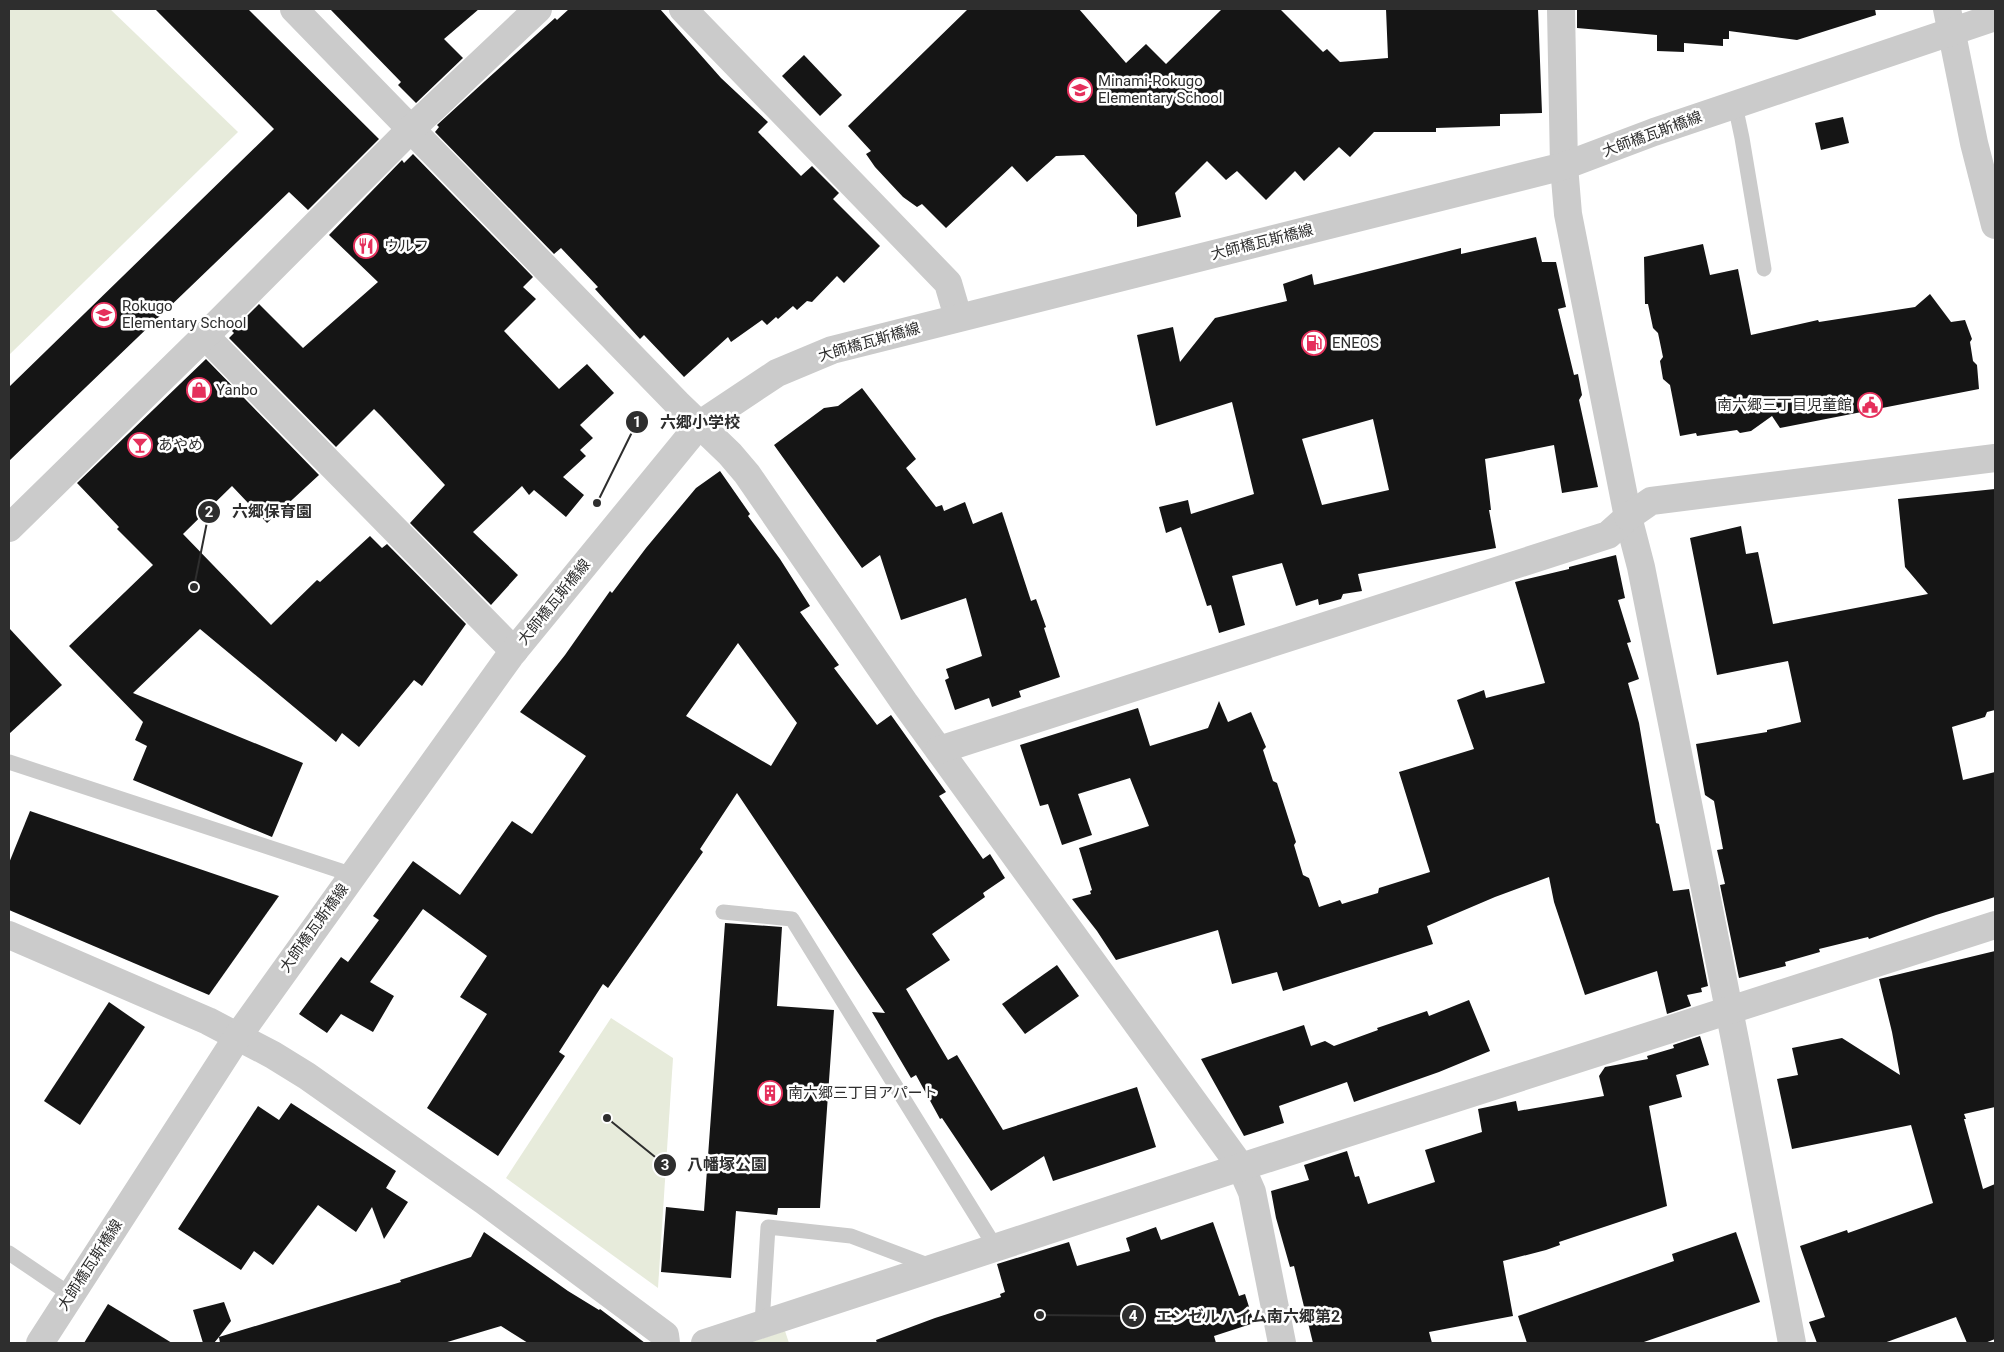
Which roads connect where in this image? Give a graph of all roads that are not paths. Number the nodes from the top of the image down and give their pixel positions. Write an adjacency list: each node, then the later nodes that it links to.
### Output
1 (294, 9): 8 (street)
2 (538, 9): 8 (street)
3 (683, 9): 12 (street)
4 (1561, 9): 9 (street)
5 (1995, 18): 6 (street, 大師橋瓦斯橋線)
6 (1949, 20): 7 (street, 大師橋瓦斯橋線); 10 (street)
7 (1734, 105): 9 (street, 大師橋瓦斯橋線); 11 (lane)
8 (411, 129): 13 (street); 14 (street)
9 (1564, 166): 12 (street, 大師橋瓦斯橋線); 16 (street)
10 (1995, 225)
11 (1764, 269)
12 (958, 317): 14 (street, 大師橋瓦斯橋線)
13 (205, 336): 17 (street); 18 (street)
14 (699, 425): 18 (street, 大師橋瓦斯橋線); 19 (street)
15 (1995, 458): 16 (street)
16 (1628, 517): 19 (street); 25 (street)
17 (9, 528)
18 (514, 651): 21 (street, 大師橋瓦斯橋線)
19 (939, 750): 27 (street)
20 (9, 762): 21 (lane)
21 (353, 876): 26 (street, 大師橋瓦斯橋線)
22 (723, 912): 28 (lane)
23 (1995, 924): 25 (street)
24 (9, 935): 26 (street)
25 (1729, 1011): 27 (street); 37 (street)
26 (238, 1036): 31 (street, 大師橋瓦斯橋線); 34 (street)
27 (1240, 1168): 28 (street); 36 (street)
28 (996, 1248): 30 (street)
29 (9, 1253): 31 (lane)
30 (935, 1268): 32 (street); 32 (lane)
31 (71, 1295): 33 (street, 大師橋瓦斯橋線)
32 (762, 1324): 35 (street)
33 (40, 1343)
34 (666, 1343)
35 (705, 1343)
36 (1282, 1343)
37 (1792, 1343)

